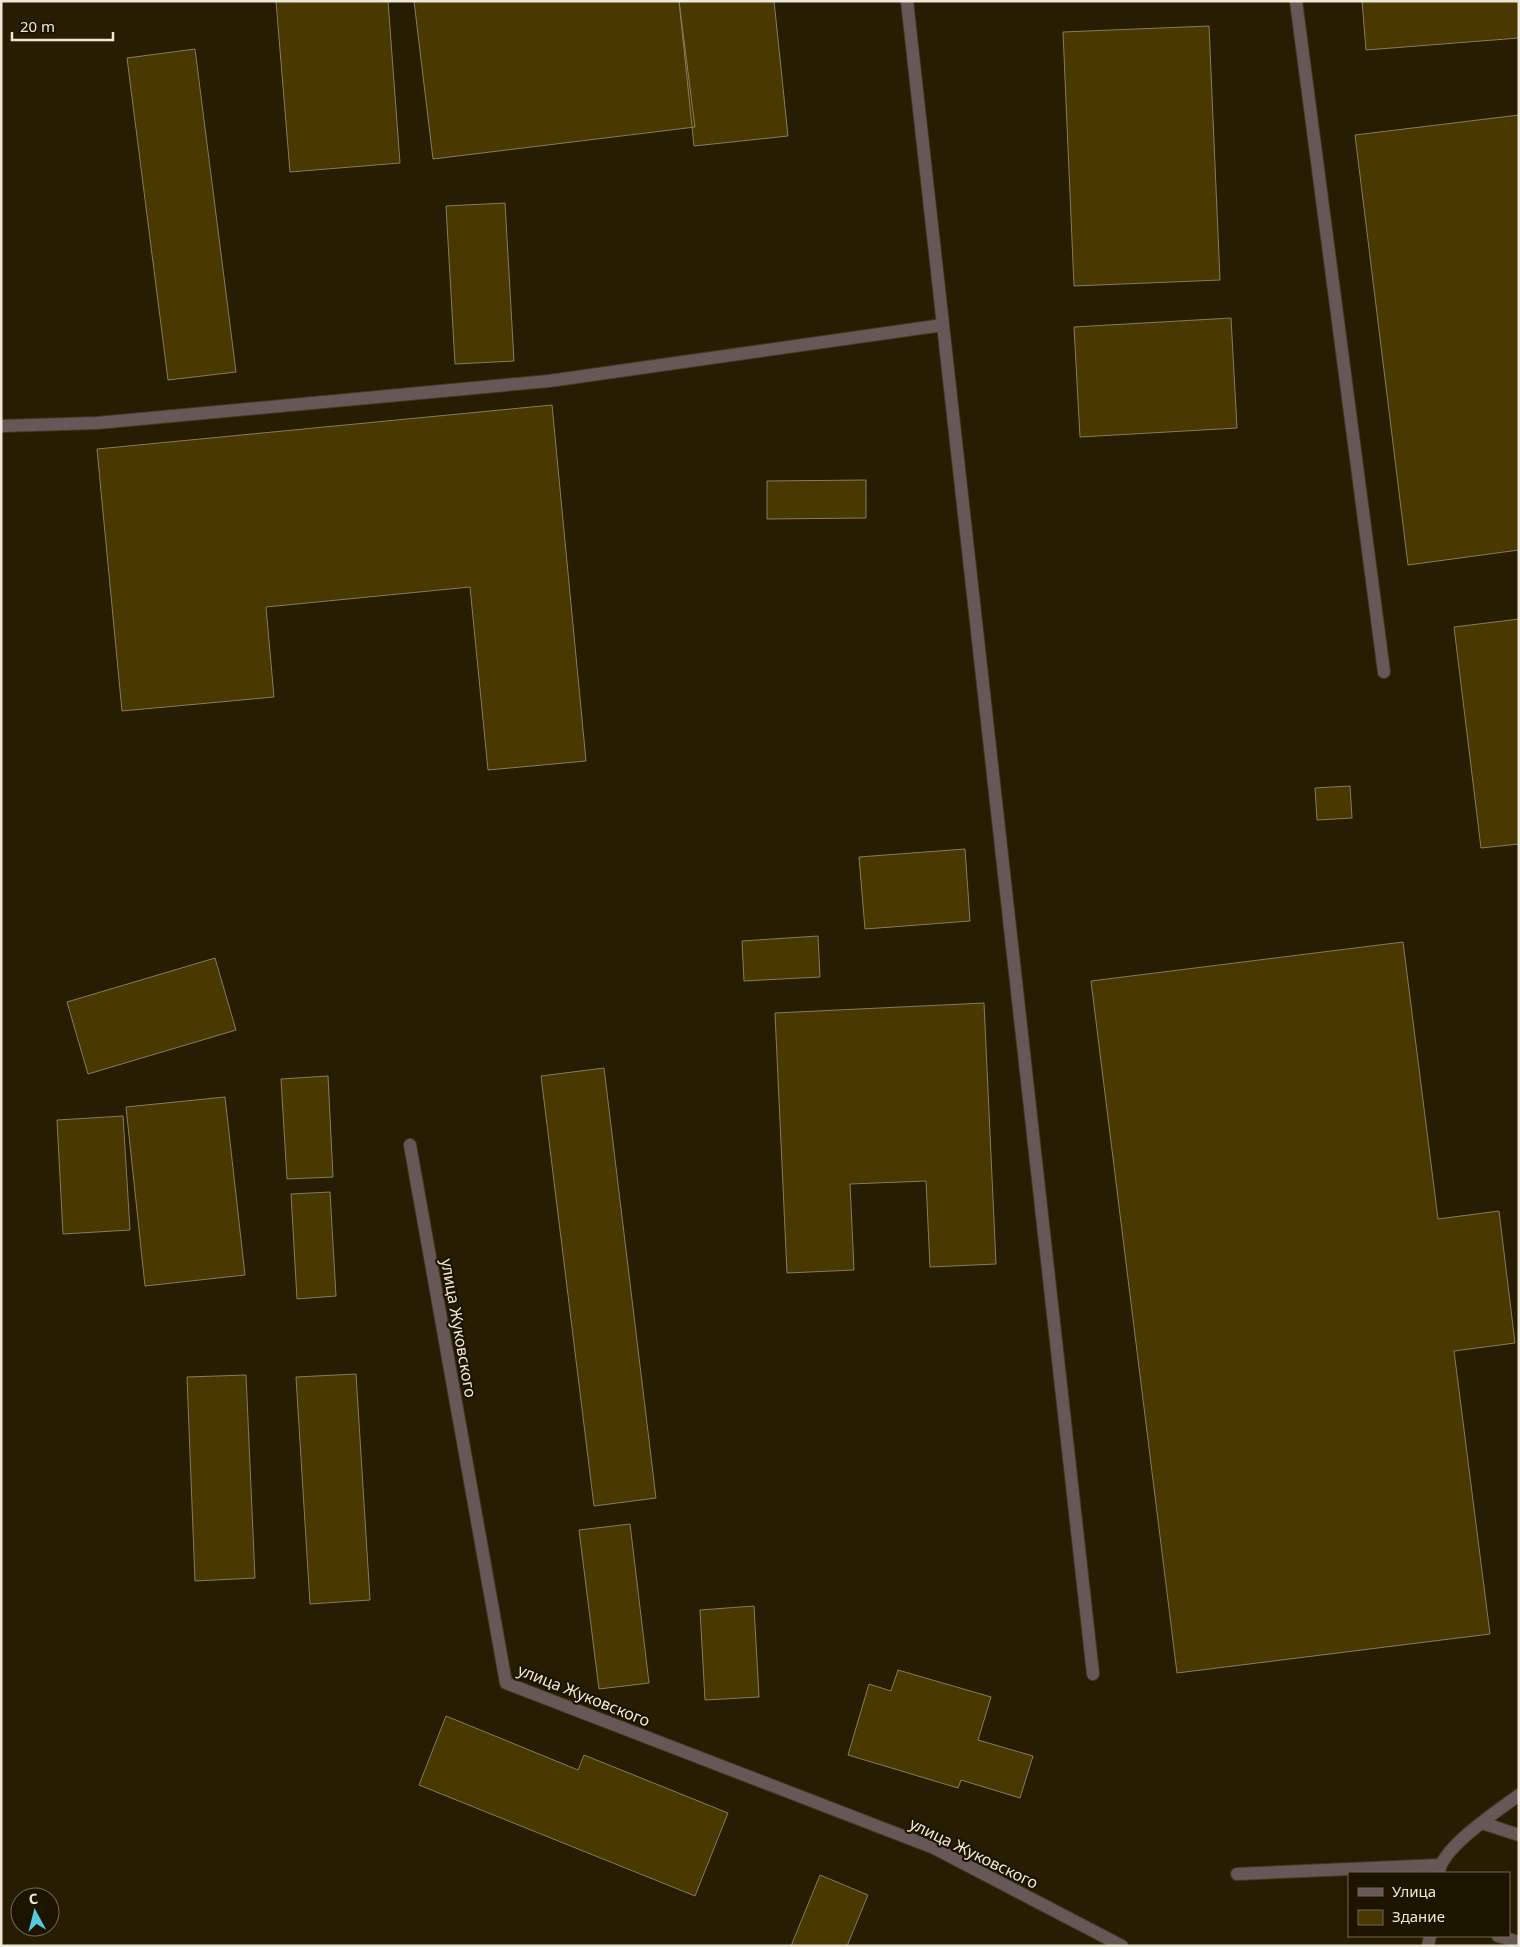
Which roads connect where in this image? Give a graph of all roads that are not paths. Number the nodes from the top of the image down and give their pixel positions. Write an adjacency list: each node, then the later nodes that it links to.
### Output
1 (907, 1): 3 (street)
2 (1296, 1): 5 (street)
3 (943, 326): 4 (street); 7 (street)
4 (1, 426)
5 (1384, 672)
6 (410, 1145): 15 (street, улица Жуковского)
7 (1093, 1674)
8 (1519, 1795): 9 (street)
9 (1482, 1823): 10 (street); 11 (street)
10 (1519, 1835)
11 (1439, 1869): 12 (street)
12 (1237, 1874)
13 (1502, 1937): 14 (street)
14 (1519, 1942)
15 (1122, 1946)

